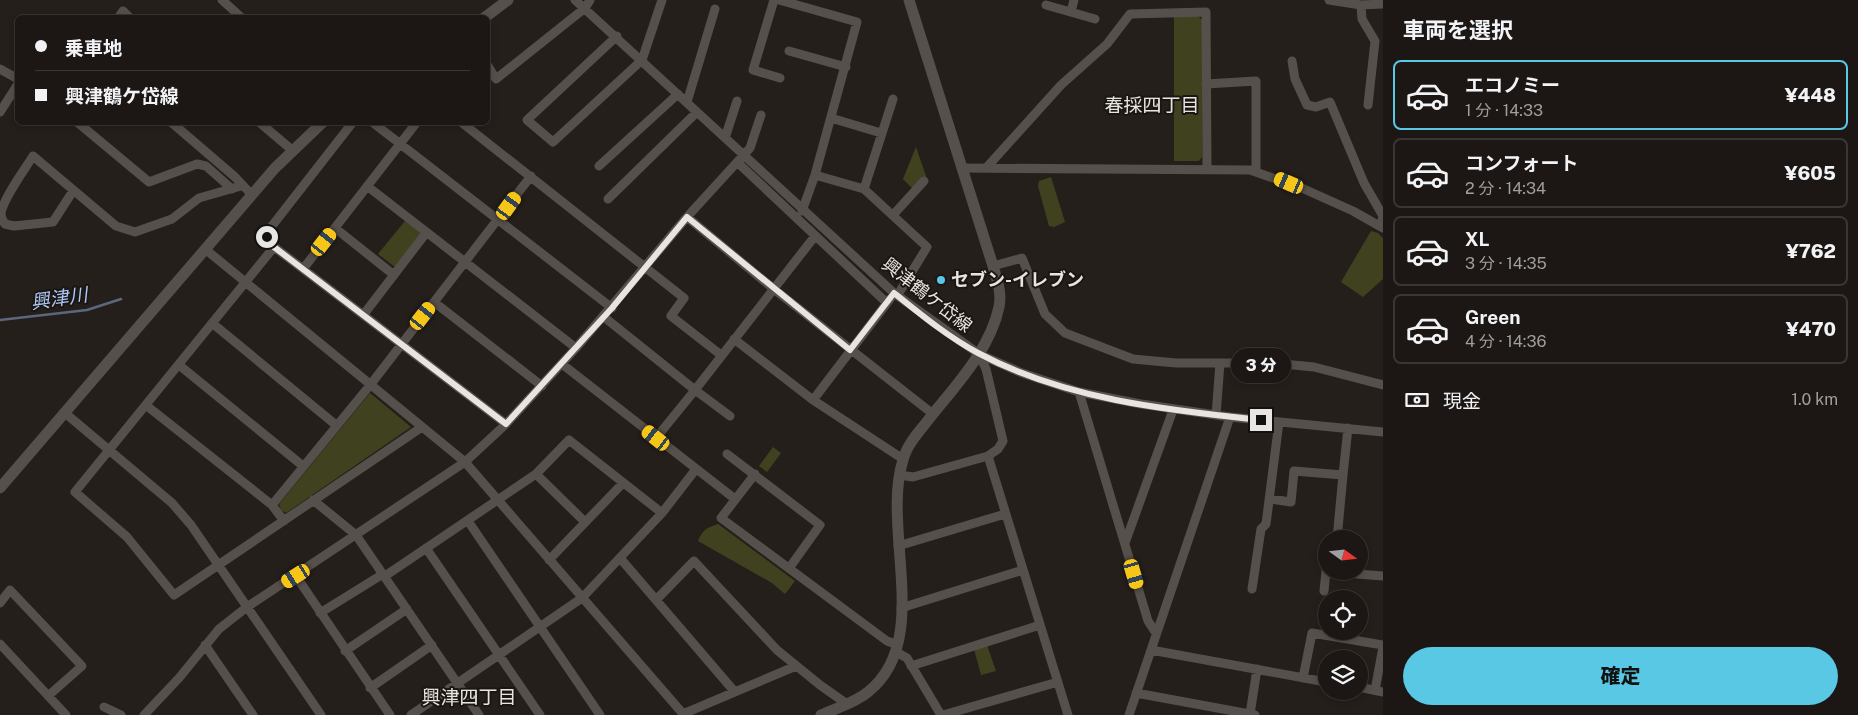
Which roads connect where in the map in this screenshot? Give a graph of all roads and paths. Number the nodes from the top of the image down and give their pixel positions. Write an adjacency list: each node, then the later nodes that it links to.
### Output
1 (222, 0): 16 (street)
2 (508, 0): 17 (street)
3 (576, 0): 10 (street, 興津鶴ケ岱線)
4 (662, 0): 21 (street)
5 (774, 0): 27 (street)
6 (779, 0): 23 (street)
7 (909, 0): 54 (street)
8 (1074, 0): 15 (street)
9 (1328, 0): 13 (street)
10 (587, 4): 19 (street, 興津鶴ケ岱線); 25 (street)
11 (1383, 4): 13 (street)
12 (1046, 5): 15 (street)
13 (1361, 5): 34 (street)
14 (715, 9): 33 (street)
15 (1071, 12): 18 (street)
16 (239, 15)
17 (488, 15)
18 (1095, 19)
19 (617, 36): 21 (street, 興津鶴ケ岱線); 21 (street)
20 (789, 51): 23 (street)
21 (642, 60): 30 (street, 興津鶴ケ岱線)
22 (1292, 61): 71 (street)
23 (846, 67): 38 (street)
24 (0, 69): 26 (street)
25 (490, 69)
26 (15, 77)
27 (780, 78)
28 (1206, 84): 53 (street); 55 (street); 56 (street)
29 (15, 89): 35 (street)
30 (678, 94): 33 (street, 興津鶴ケ岱線); 52 (street)
31 (893, 99): 47 (street)
32 (737, 100): 48 (street)
33 (687, 102): 36 (street, 興津鶴ケ岱線)
34 (1368, 104)
35 (0, 112)
36 (697, 112): 48 (street, 興津鶴ケ岱線); 66 (street)
37 (761, 115): 51 (street)
38 (831, 118): 47 (street); 57 (street)
39 (81, 125): 62 (street)
40 (174, 125): 60 (street)
41 (263, 125): 50 (street)
42 (320, 125): 50 (street)
43 (351, 125): 75 (street)
44 (376, 125): 49 (street)
45 (415, 125): 49 (street)
46 (465, 125): 58 (street)
47 (881, 133): 63 (street)
48 (724, 138): 51 (street, 興津鶴ケ岱線)
49 (400, 144): 61 (street); 70 (street)
50 (292, 150): 65 (street)
51 (740, 158): 67 (street, 興津鶴ケ岱線); 69 (street); 74 (street)
52 (599, 166)
53 (987, 167): 54 (street); 55 (street)
54 (962, 168): 79 (street)
55 (1206, 168): 56 (street)
56 (1256, 171): 71 (street)
57 (815, 175): 63 (street); 67 (street)
58 (531, 176): 70 (street); 78 (street)
59 (924, 181): 68 (street)
60 (241, 186): 62 (street); 65 (street)
61 (367, 186): 72 (street); 73 (street)
62 (232, 189): 64 (street)
63 (864, 189): 68 (street)
64 (73, 191): 64 (street)
65 (252, 195): 76 (street)
66 (608, 199)
67 (802, 211): 84 (street, 興津鶴ケ岱線)
68 (893, 215): 84 (street)
69 (687, 217): 78 (street); 83 (street)
70 (498, 221): 77 (street); 87 (street)
71 (1382, 226)
72 (335, 228): 80 (street); 81 (street)
73 (426, 233): 77 (street); 81 (street)
74 (815, 236): 83 (street); 86 (street)
75 (274, 247): 80 (street); 82 (street)
76 (205, 249): 82 (street); 108 (street)
77 (464, 262): 85 (street); 93 (street)
78 (646, 266): 87 (street); 96 (street)
79 (993, 266): 95 (street); 97 (street)
80 (303, 269): 88 (street)
81 (394, 275): 88 (street)
82 (245, 282): 90 (street); 100 (street)
83 (775, 290): 91 (street); 94 (street)
84 (896, 295): 86 (street); 95 (street, 興津鶴ケ岱線)
85 (434, 302): 92 (street); 102 (street)
86 (887, 303): 94 (street)
87 (612, 308): 89 (street)
88 (364, 314): 92 (street)
89 (604, 316): 93 (street); 103 (street)
90 (212, 323): 99 (street); 115 (street)
91 (734, 339): 96 (street); 105 (street)
92 (402, 344): 100 (street); 114 (street)
93 (576, 348): 98 (street)
94 (850, 350): 105 (street); 109 (street)
95 (979, 354): 104 (street, 興津鶴ケ岱線); 109 (street); 122 (street)
96 (721, 355): 103 (street)
97 (1220, 363): 101 (street); 110 (street)
98 (562, 364): 102 (street); 119 (street)
99 (178, 365): 106 (street); 125 (street)
100 (371, 384): 115 (street); 116 (street)
101 (1383, 385)
102 (542, 386): 114 (street)
103 (695, 390): 111 (street); 119 (street)
104 (1080, 392): 107 (street, 興津鶴ケ岱線); 145 (street)
105 (813, 400): 123 (street)
106 (147, 406): 120 (street); 137 (street)
107 (1173, 410): 110 (street, 興津鶴ケ岱線); 145 (street)
108 (65, 413): 120 (street); 132 (street)
109 (933, 414): 123 (street)
110 (1216, 415): 112 (street, 興津鶴ケ岱線)
111 (730, 416)
112 (1230, 417): 113 (street, 興津鶴ケ岱線); 167 (street)
113 (1279, 422): 117 (street, 興津鶴ケ岱線); 134 (street)
114 (506, 424): 124 (street)
115 (336, 425): 125 (street)
116 (422, 426): 124 (street); 135 (street)
117 (1348, 428): 118 (street, 興津鶴ケ岱線); 129 (street)
118 (1383, 432)
119 (656, 438): 126 (street)
120 (108, 451): 150 (street); 150 (street)
121 (727, 454): 128 (street)
122 (988, 456): 130 (street); 139 (street)
123 (903, 459): 130 (street)
124 (465, 462): 136 (street); 144 (street)
125 (303, 466): 137 (street)
126 (696, 469): 133 (street); 138 (street)
127 (536, 474): 131 (street); 136 (street); 142 (street)
128 (755, 474): 133 (street); 151 (street)
129 (1343, 475): 134 (street); 143 (street)
130 (899, 476): 146 (street)
131 (623, 483): 138 (street); 142 (street)
132 (0, 488)
133 (735, 499): 151 (street)
134 (1270, 499): 157 (street)
135 (313, 500): 140 (street); 144 (street)
136 (498, 501): 141 (street); 149 (street)
137 (272, 505): 140 (street)
138 (662, 513): 148 (street)
139 (1005, 514): 146 (street); 152 (street)
140 (284, 521): 150 (street)
141 (468, 521): 147 (street); 166 (street)
142 (586, 522): 149 (street)
143 (1338, 530)
144 (356, 535): 153 (street); 155 (street)
145 (1125, 542): 167 (street)
146 (898, 546): 162 (street)
147 (426, 548): 153 (street); 175 (street)
148 (620, 558): 158 (street); 159 (street)
149 (549, 560): 158 (street)
150 (220, 565): 161 (street)
151 (790, 567): 172 (street)
152 (1023, 570): 162 (street); 165 (street)
153 (384, 575): 163 (street); 164 (street)
154 (1368, 575): 156 (street)
155 (296, 576): 161 (street); 164 (street)
156 (1383, 576)
157 (1252, 589)
158 (582, 598): 166 (street); 200 (street)
159 (656, 600): 176 (street); 185 (street)
160 (0, 603): 187 (street)
161 (247, 607): 169 (street); 194 (street)
162 (901, 608): 172 (street)
163 (407, 609): 170 (street); 174 (street)
164 (320, 614): 174 (street)
165 (1040, 625): 177 (street); 181 (street)
166 (541, 626): 175 (street); 199 (street)
167 (1156, 633): 173 (street)
168 (0, 644): 187 (street)
169 (205, 645): 192 (street); 193 (street)
170 (432, 645): 182 (street); 183 (street)
171 (1383, 646): 179 (street); 184 (street)
172 (897, 649): 177 (street); 188 (street)
173 (1150, 650): 178 (street); 186 (street)
174 (345, 651): 183 (street)
175 (499, 656): 182 (street); 198 (street)
176 (796, 666): 185 (street); 188 (street)
177 (911, 666): 202 (street)
178 (1256, 669): 179 (street); 205 (street)
179 (1303, 678): 180 (street)
180 (1318, 681)
181 (1058, 682): 202 (street); 203 (street)
182 (458, 683): 196 (street); 197 (street)
183 (370, 688): 195 (street)
184 (1379, 691)
185 (734, 692): 200 (street)
186 (1136, 693): 204 (street); 205 (street)
187 (48, 696): 190 (street)
188 (847, 704): 201 (street)
189 (104, 707): 191 (street)
190 (66, 715)
191 (121, 715)
192 (144, 715)
193 (253, 715)
194 (321, 715)
195 (390, 715)
196 (411, 715)
197 (479, 715)
198 (540, 715)
199 (600, 715)
200 (684, 715)
201 (820, 715)
202 (942, 715)
203 (1068, 715)
204 (1129, 715)
205 (1252, 715)

